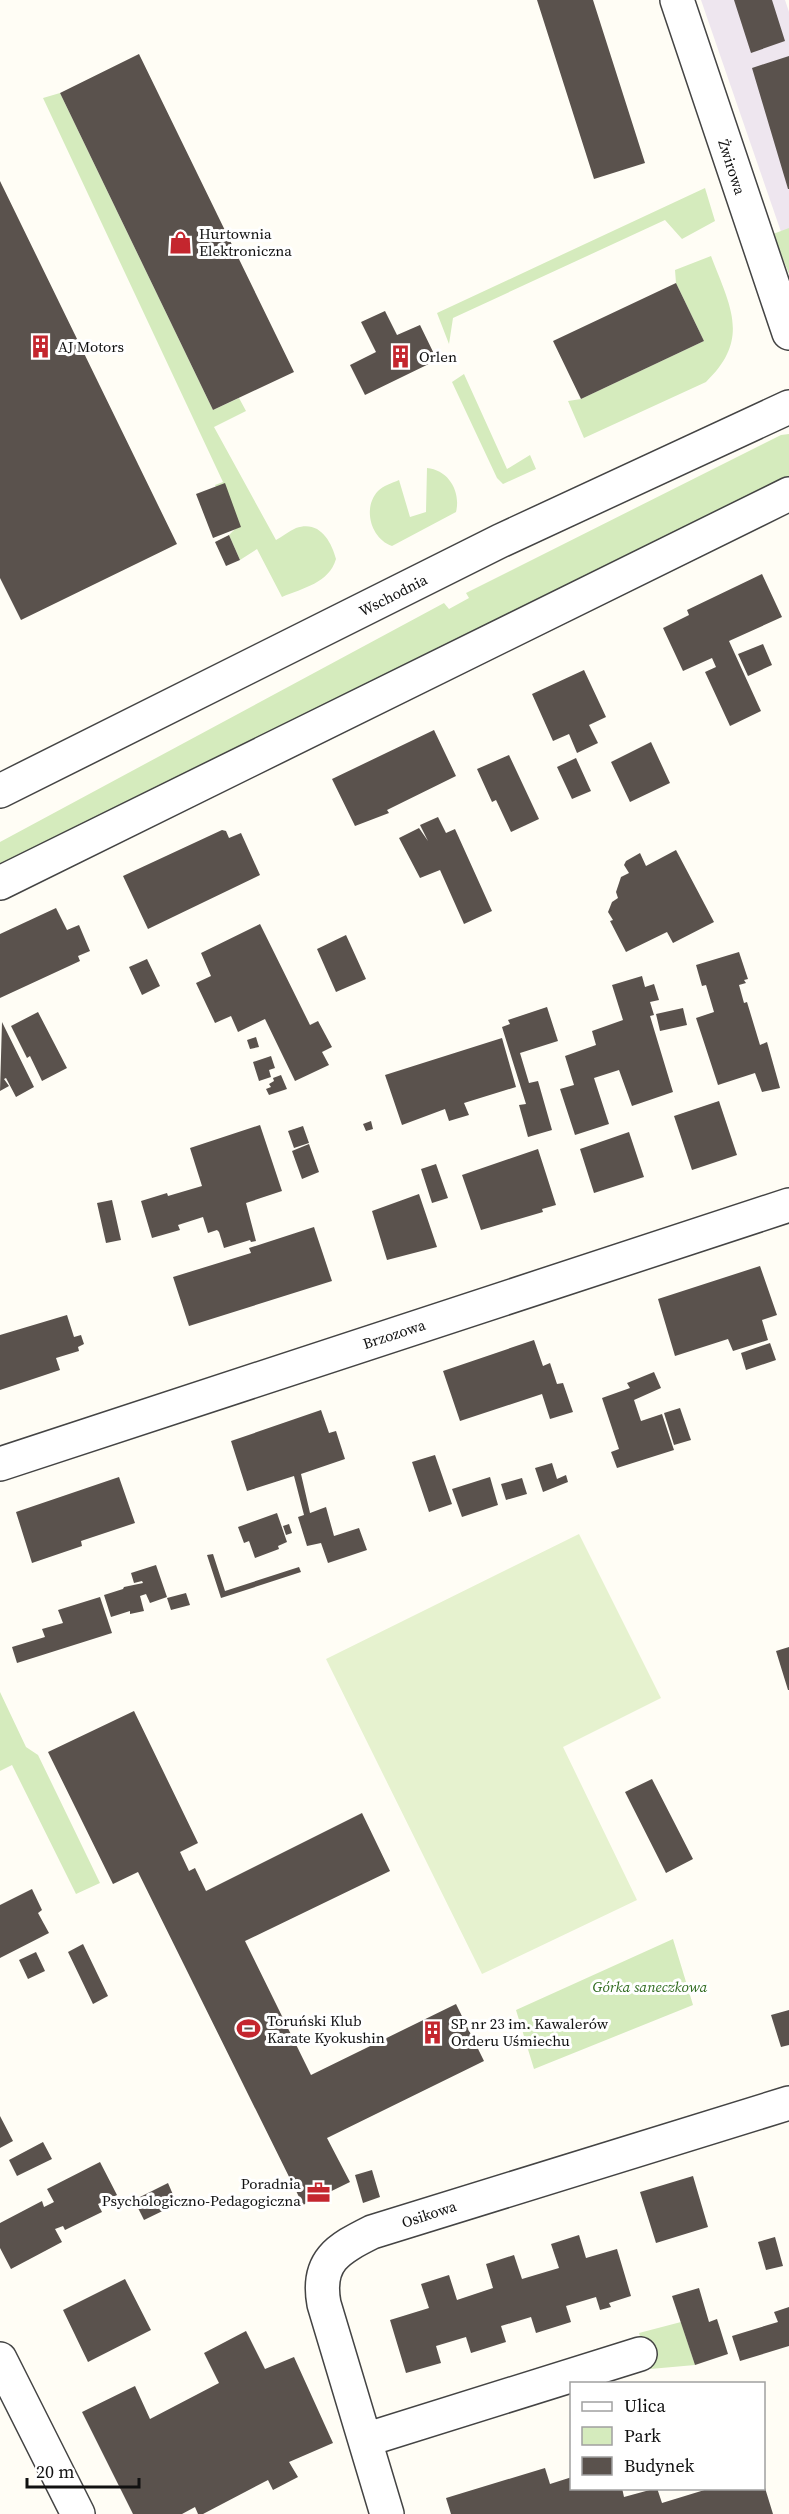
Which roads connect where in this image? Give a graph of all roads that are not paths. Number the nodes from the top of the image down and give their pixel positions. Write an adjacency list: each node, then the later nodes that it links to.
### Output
1 (676, 0): 2 (street, Żwirowa)
2 (789, 333)
3 (789, 407): 5 (street, Wschodnia)
4 (789, 494): 6 (street)
5 (0, 791)
6 (0, 883)
7 (789, 1205): 8 (street, Brzozowa)
8 (0, 1464)
9 (789, 2103): 12 (street, Osikowa)
10 (640, 2354): 12 (street)
11 (2, 2368): 13 (street)
12 (365, 2440): 14 (street, Osikowa)
13 (78, 2514)
14 (387, 2514)

